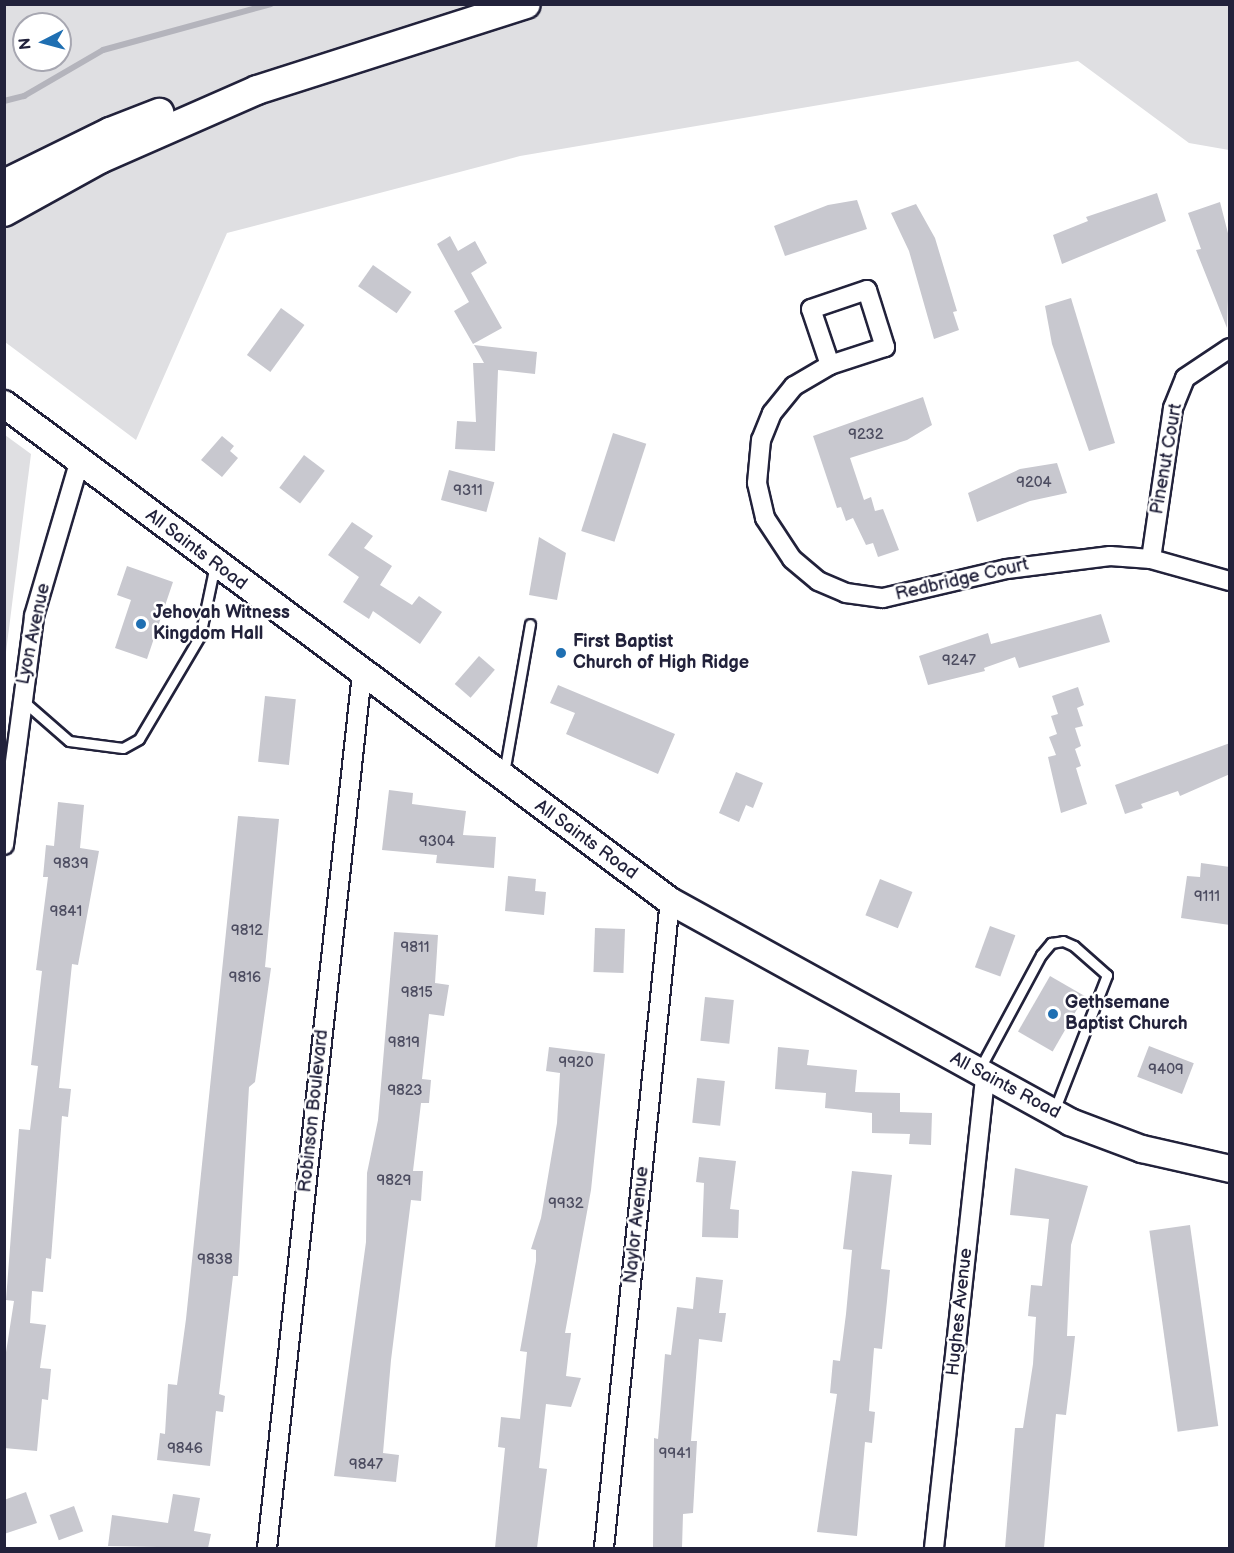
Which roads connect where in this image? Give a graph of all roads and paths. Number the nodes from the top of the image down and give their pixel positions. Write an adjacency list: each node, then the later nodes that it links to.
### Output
1 (526, 4): 2 (main road)
2 (257, 90): 3 (main road); 4 (main road)
3 (4, 182)
4 (4, 212)
5 (1230, 348): 9 (street, Pinenut Court)
6 (830, 365): 6 (street, Redbridge Court); 9 (street, Redbridge Court)
7 (4, 404): 8 (street, All Saints Road)
8 (79, 463): 10 (street, All Saints Road); 14 (street, Lyon Avenue)
9 (1151, 559): 11 (street, Redbridge Court)
10 (215, 564): 13 (street, All Saints Road); 14 (lane)
11 (1230, 581)
12 (530, 624): 15 (lane)
13 (362, 673): 15 (street, All Saints Road); 21 (street, Robinson Boulevard)
14 (20, 699): 16 (street, Lyon Avenue)
15 (502, 779): 17 (street, All Saints Road)
16 (4, 845)
17 (670, 901): 18 (street, All Saints Road); 22 (street, Naylor Avenue)
18 (981, 1074): 19 (street, All Saints Road); 19 (lane); 23 (street, Hughes Avenue)
19 (1053, 1113): 20 (street, All Saints Road)
20 (1230, 1169)
21 (267, 1548)
22 (604, 1548)
23 (934, 1548)

